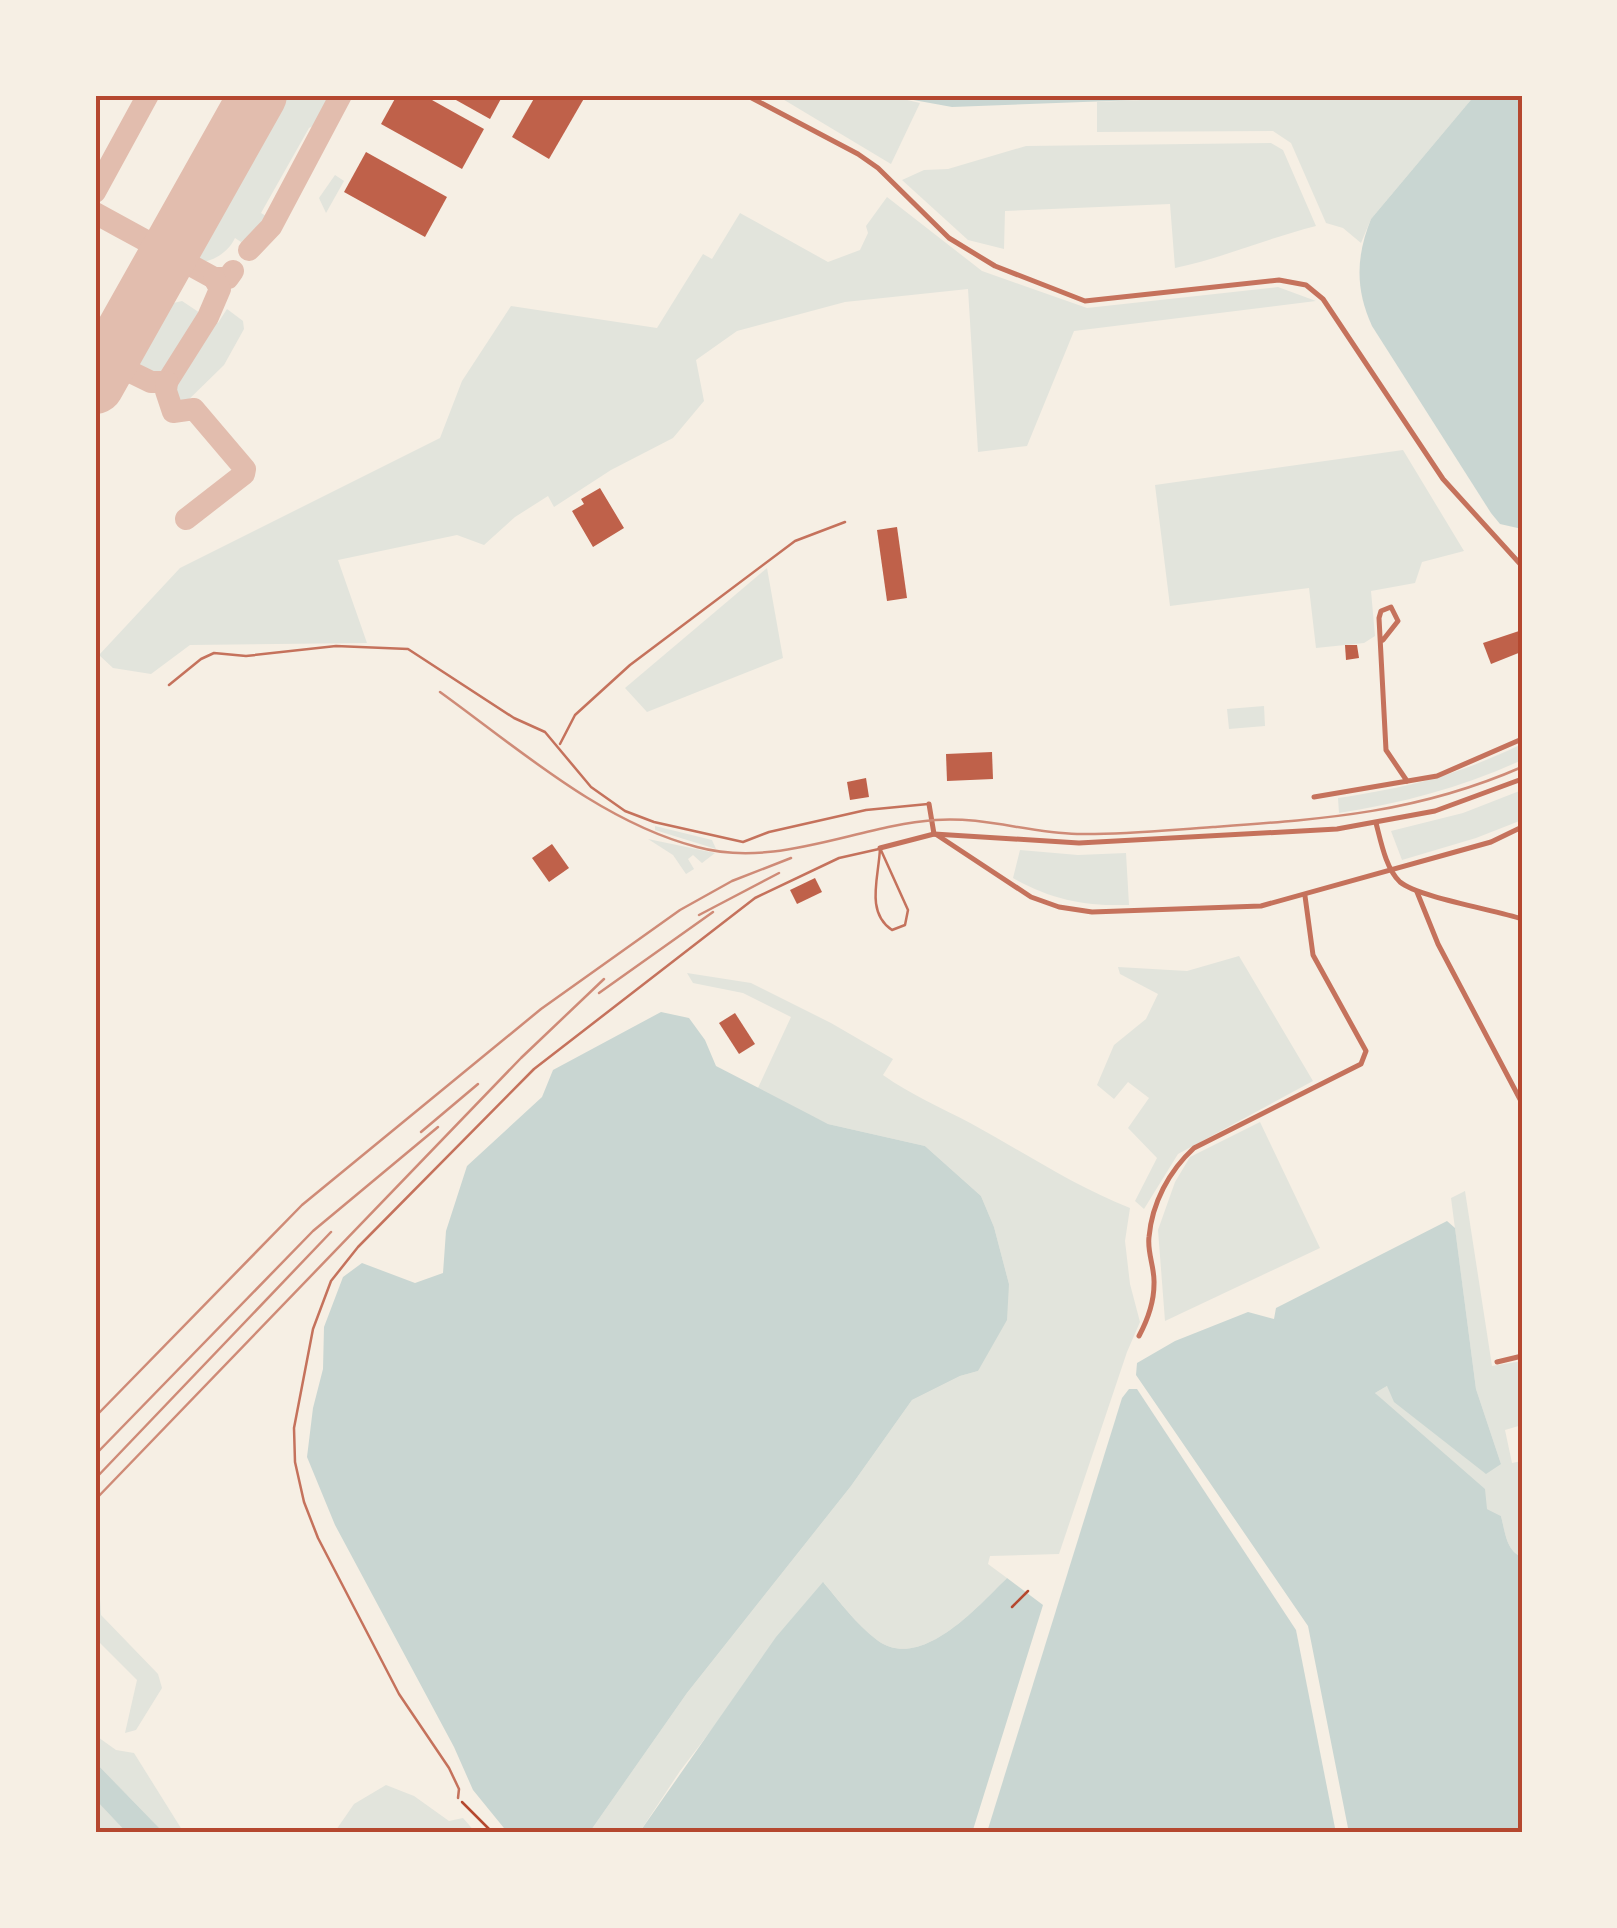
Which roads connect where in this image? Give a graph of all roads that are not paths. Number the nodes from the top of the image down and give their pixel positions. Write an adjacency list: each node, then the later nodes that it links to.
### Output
1 (746, 95): 3 (street)
2 (845, 522): 7 (lane)
3 (1522, 566)
4 (1383, 640): 4 (street); 9 (street)
5 (169, 684): 7 (lane)
6 (1522, 739): 9 (street)
7 (559, 745): 11 (lane)
8 (1522, 779): 12 (street)
9 (1407, 781): 10 (street)
10 (1314, 797)
11 (930, 804): 14 (street)
12 (1376, 823): 14 (street); 16 (street)
13 (1522, 827): 16 (street)
14 (934, 834): 15 (street); 18 (street)
15 (880, 848): 15 (lane); 24 (lane)
16 (1391, 869): 17 (street); 18 (street)
17 (1418, 892): 19 (street); 20 (street)
18 (1305, 896): 21 (street)
19 (1522, 919)
20 (1522, 1104)
21 (1139, 1336)
22 (1522, 1356): 23 (street)
23 (1498, 1362)
24 (458, 1798)

